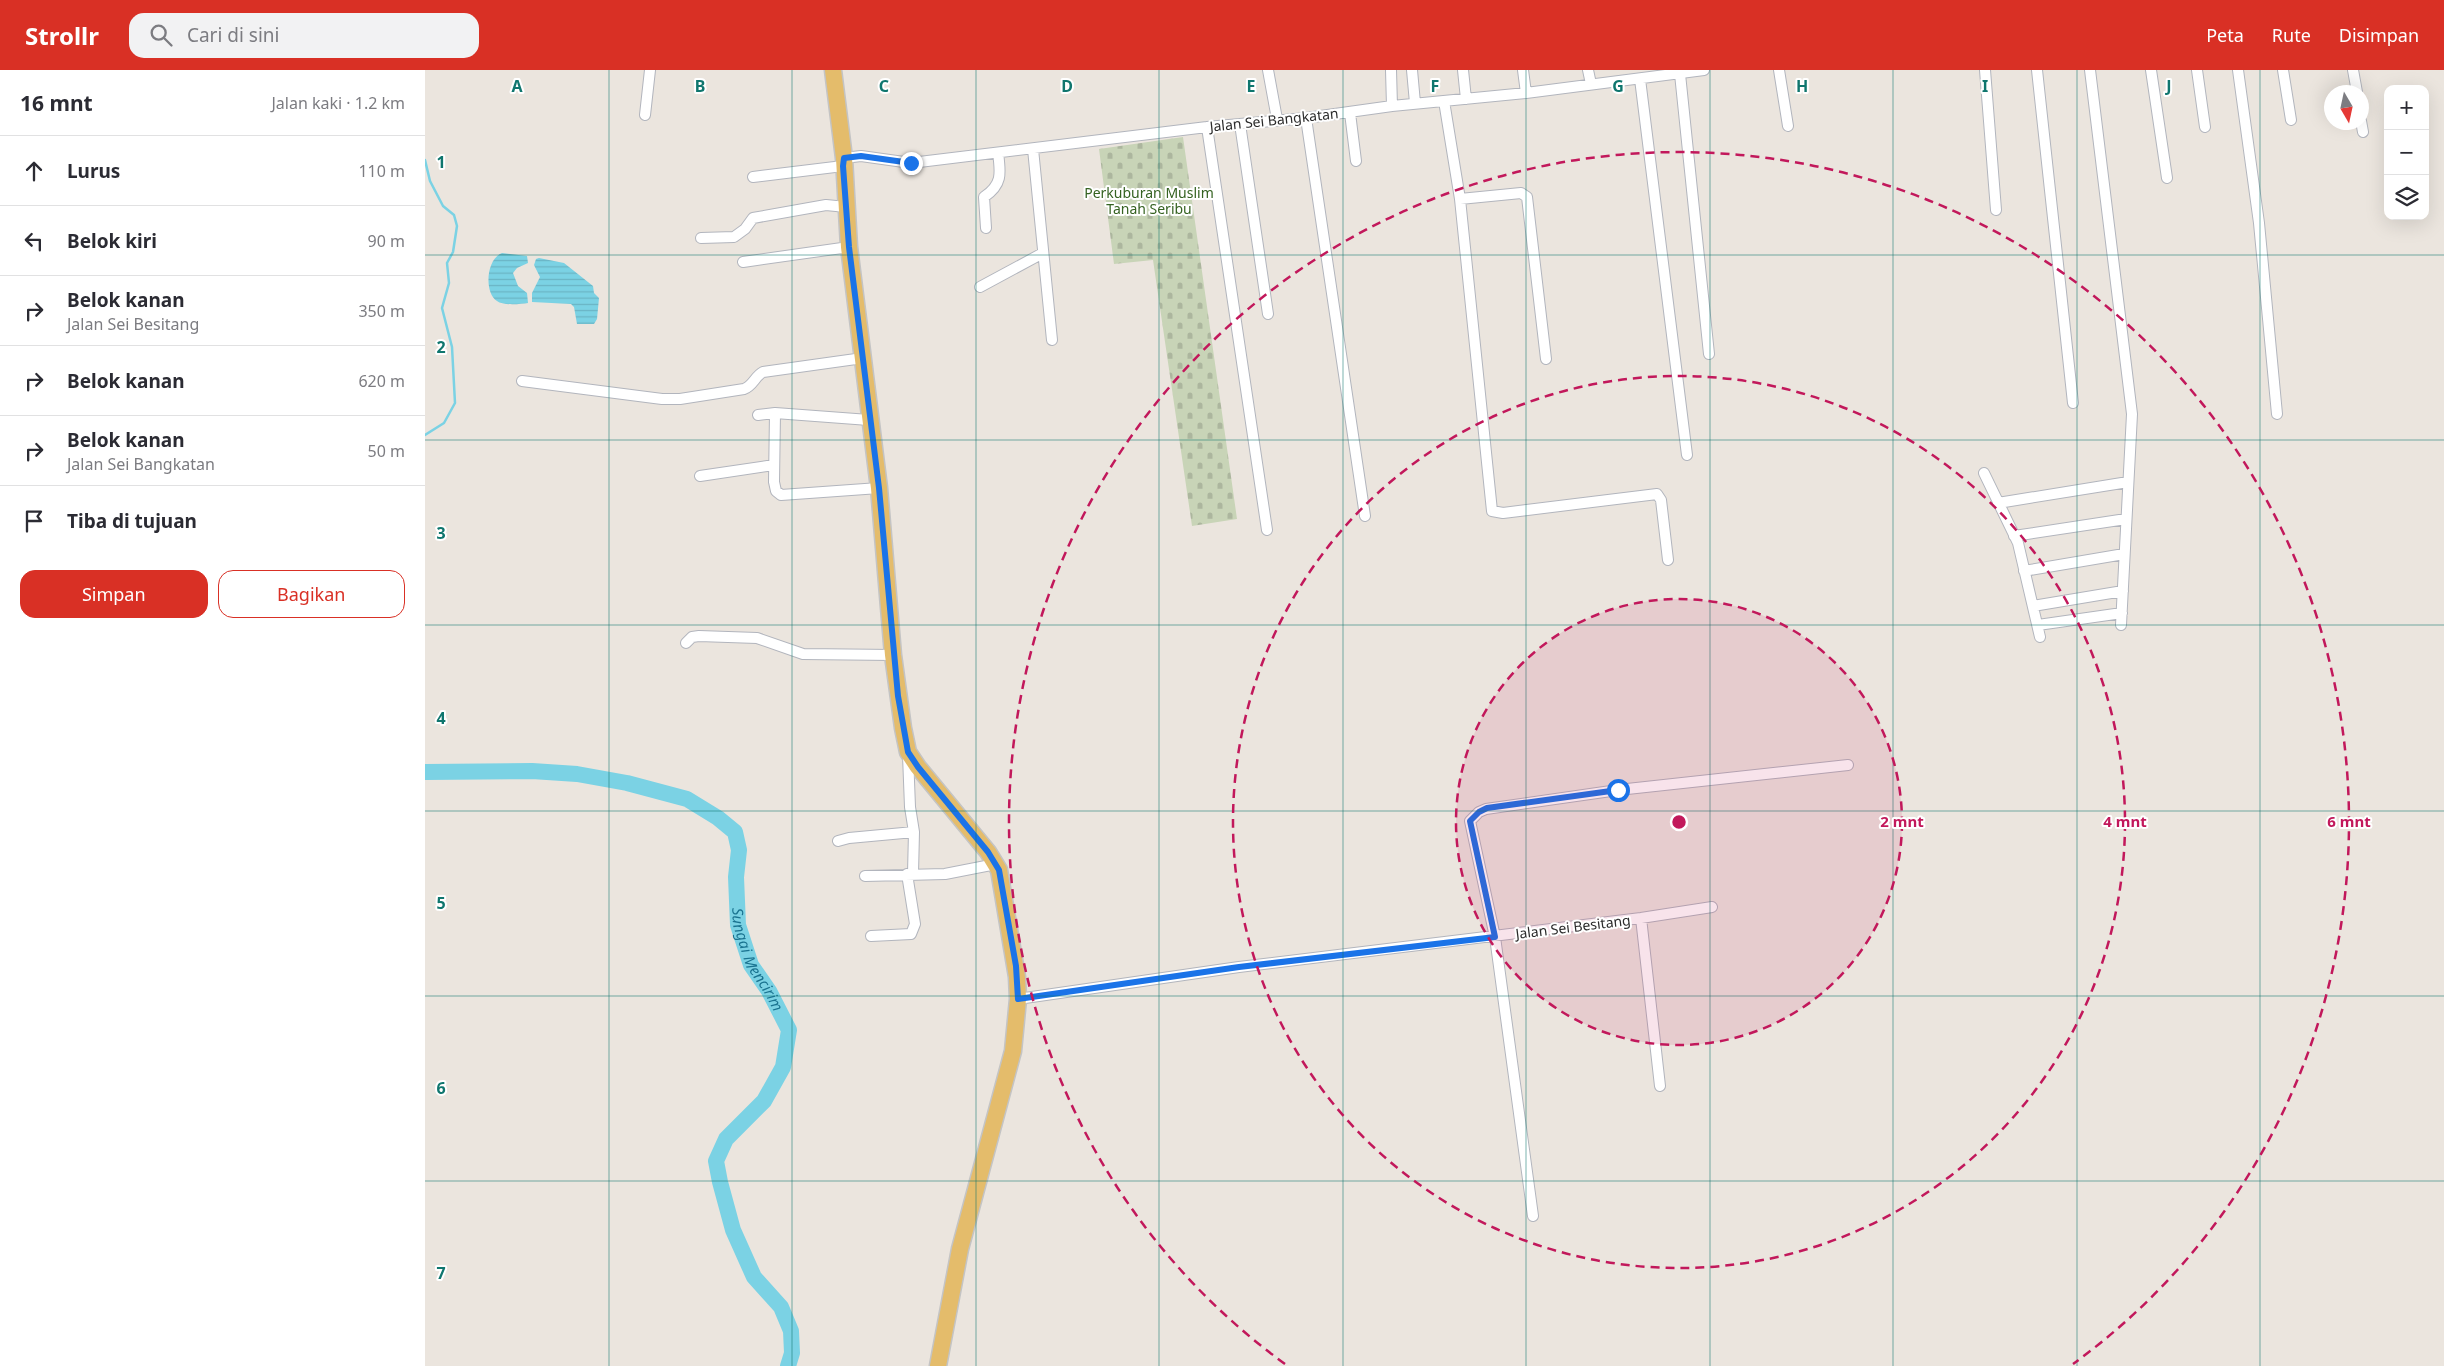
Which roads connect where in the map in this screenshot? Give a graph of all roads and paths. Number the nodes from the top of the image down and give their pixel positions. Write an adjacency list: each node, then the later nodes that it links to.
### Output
1 (650, 70): 30 (street)
2 (833, 70): 41 (main road)
3 (1268, 70): 32 (street)
4 (1391, 70): 28 (street)
5 (1413, 70): 27 (street)
6 (1463, 70): 25 (street)
7 (1523, 70): 24 (street)
8 (1588, 70): 22 (street)
9 (1704, 70): 20 (street, Jalan Sei Bangkatan)
10 (1779, 70): 35 (street)
11 (1985, 70): 46 (street)
12 (2037, 70): 59 (street)
13 (2090, 70): 68 (street)
14 (2151, 70): 43 (street)
15 (2197, 70): 37 (street)
16 (2238, 70): 61 (street)
17 (2283, 70): 33 (street)
18 (2353, 70): 23 (street)
19 (1663, 73): 20 (street, Jalan Sei Bangkatan); 21 (street, Jalan Sei Bangkatan)
20 (1680, 74): 55 (street)
21 (1640, 79): 22 (street, Jalan Sei Bangkatan); 64 (street)
22 (1591, 84): 24 (street, Jalan Sei Bangkatan)
23 (2356, 85)
24 (1526, 93): 25 (street, Jalan Sei Bangkatan)
25 (1466, 99): 26 (street, Jalan Sei Bangkatan)
26 (1444, 100): 27 (street, Jalan Sei Bangkatan); 44 (street)
27 (1415, 104): 28 (street, Jalan Sei Bangkatan)
28 (1392, 106): 29 (street, Jalan Sei Bangkatan)
29 (1350, 113): 31 (street, Jalan Sei Bangkatan); 40 (street)
30 (645, 115)
31 (1306, 118): 32 (street, Jalan Sei Bangkatan); 71 (street)
32 (1277, 120): 34 (street, Jalan Sei Bangkatan)
33 (2291, 120)
34 (1240, 124): 36 (street, Jalan Sei Bangkatan); 53 (street)
35 (1788, 126)
36 (1207, 127): 38 (street, Jalan Sei Bangkatan); 73 (street)
37 (2205, 127)
38 (1033, 149): 39 (street, Jalan Sei Bangkatan); 50 (street)
39 (998, 153): 41 (street, Jalan Sei Bangkatan); 47 (street)
40 (1356, 161)
41 (844, 162): 42 (street, Jalan Sei Bangkatan); 45 (main road)
42 (753, 177)
43 (2167, 178)
44 (1460, 198): 57 (street); 76 (street)
45 (846, 207): 48 (street); 49 (main road)
46 (1996, 210)
47 (987, 228)
48 (701, 238)
49 (849, 247): 51 (street); 56 (main road)
50 (1043, 253): 52 (street); 54 (street)
51 (743, 262)
52 (980, 287)
53 (1268, 314)
54 (1052, 340)
55 (1709, 354)
56 (863, 358): 58 (street); 63 (main road)
57 (1545, 359)
58 (522, 381)
59 (2073, 402)
60 (775, 414): 62 (street); 63 (street); 65 (street)
61 (2277, 414)
62 (759, 415)
63 (869, 420): 69 (main road)
64 (1687, 455)
65 (774, 465): 67 (street); 69 (street)
66 (1984, 473): 70 (street)
67 (700, 476)
68 (2128, 482): 70 (street); 72 (street)
69 (879, 488): 85 (main road)
70 (1998, 502): 74 (street)
71 (1365, 516)
72 (2126, 519): 74 (street); 75 (street)
73 (1267, 530)
74 (2014, 536): 77 (street)
75 (2124, 554): 77 (street); 78 (street)
76 (1668, 560)
77 (2024, 570): 79 (street)
78 (2123, 591): 79 (street); 80 (street)
79 (2033, 606): 81 (street)
80 (2122, 613): 81 (street); 82 (street)
81 (2038, 625): 83 (street)
82 (2121, 625)
83 (2041, 637)
84 (686, 643): 85 (street)
85 (893, 655): 86 (main road)
86 (908, 752): 88 (street); 90 (main road)
87 (1849, 765): 96 (street)
88 (914, 832): 89 (street); 91 (street)
89 (838, 841)
90 (996, 864): 91 (street); 97 (main road)
91 (910, 874): 92 (street); 95 (street)
92 (865, 876)
93 (1712, 907): 94 (street, Jalan Sei Besitang)
94 (1641, 918): 96 (street, Jalan Sei Besitang); 98 (street)
95 (871, 936)
96 (1495, 937): 97 (street, Jalan Sei Besitang); 99 (street)
97 (1018, 999): 100 (main road)
98 (1660, 1086)
99 (1533, 1216)
100 (938, 1366)

